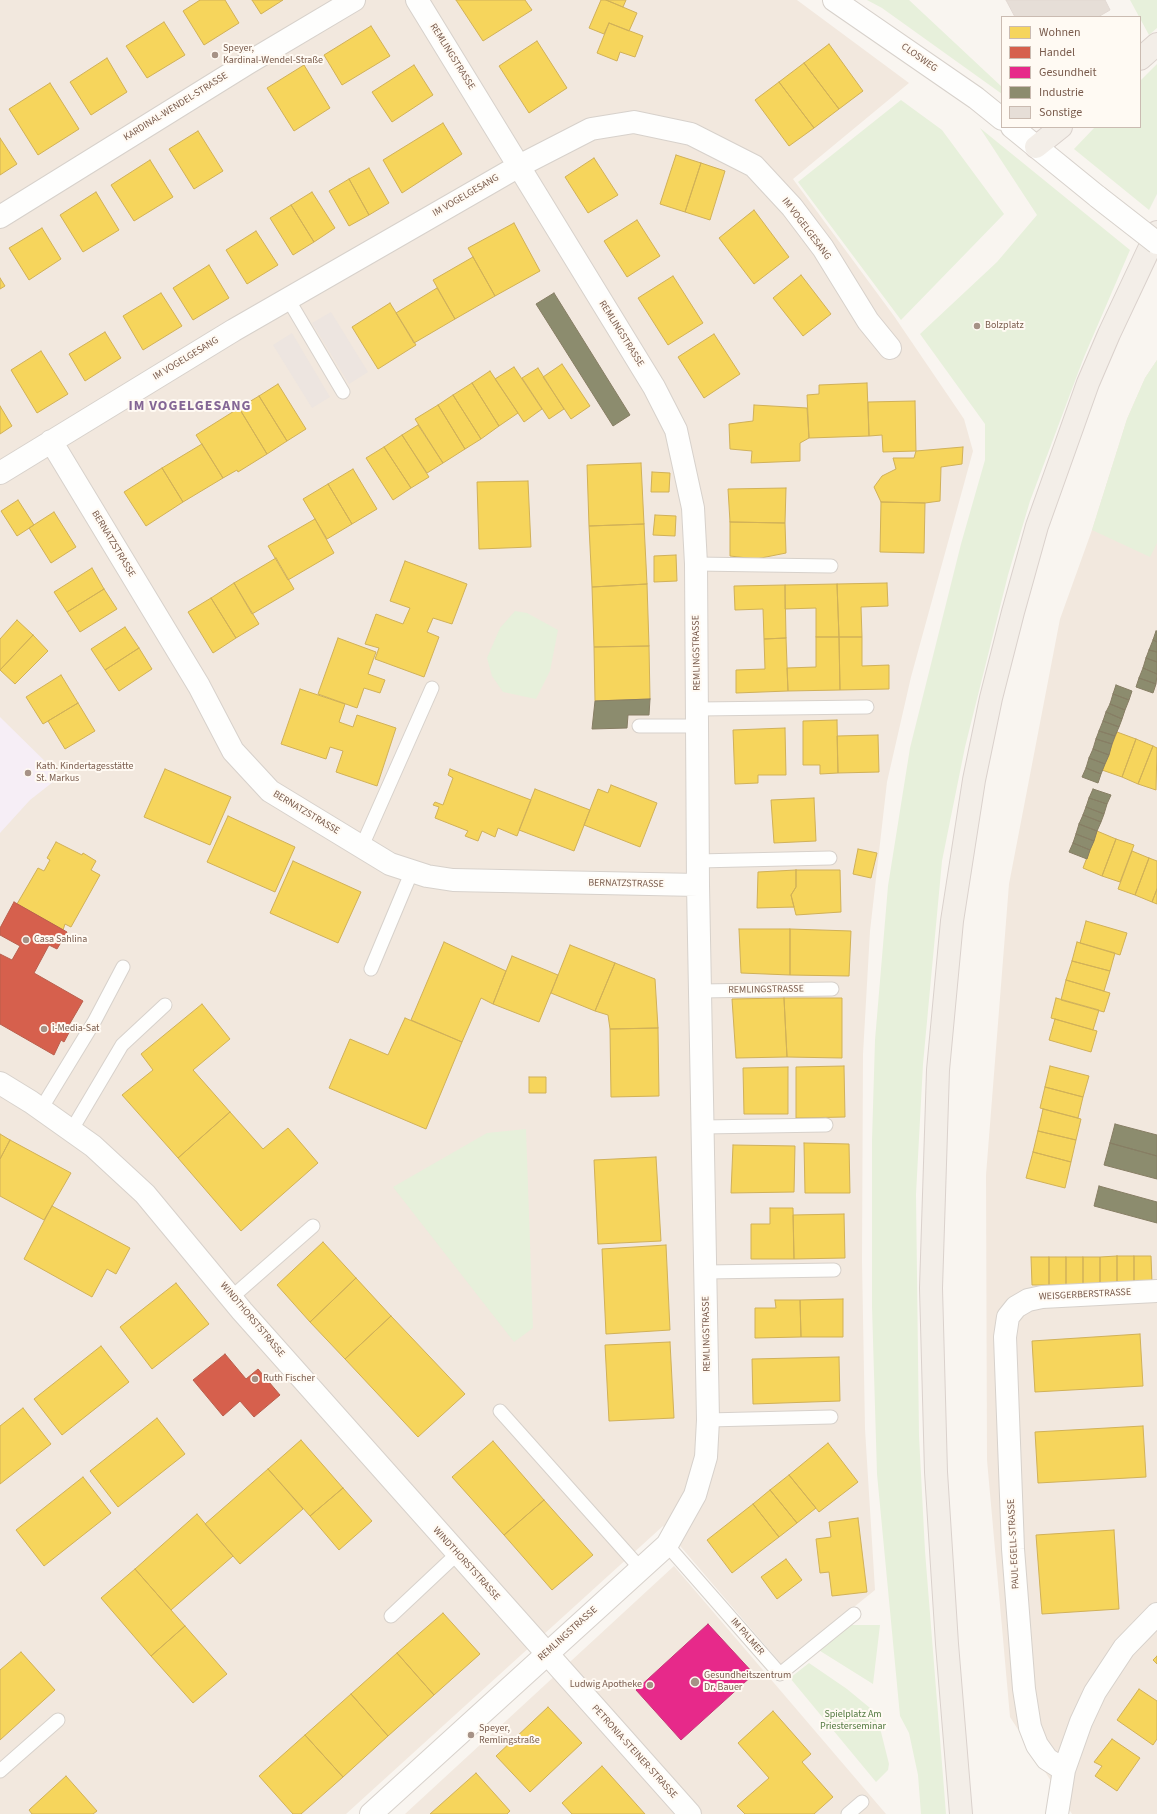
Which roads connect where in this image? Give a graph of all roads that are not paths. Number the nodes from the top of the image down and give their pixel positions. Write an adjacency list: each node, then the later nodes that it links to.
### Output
1 (354, 0): 11 (street, KARDINAL-WENDEL-STRASSE)
2 (417, 0): 10 (street, REMLINGSTRASSE)
3 (834, 0): 6 (street, CLOSWEG)
4 (1157, 44): 5 (main road)
5 (1141, 58)
6 (1001, 118)
7 (1013, 128): 9 (street)
8 (1061, 128): 9 (main road)
9 (1036, 147): 13 (street, bridge)
10 (519, 166): 14 (street, IM VOGELGESANG); 15 (street, IM VOGELGESANG); 19 (street, REMLINGSTRASSE)
11 (0, 217)
12 (1157, 232): 63 (main road)
13 (1157, 243)
14 (288, 299): 16 (lane); 17 (street, IM VOGELGESANG)
15 (890, 348)
16 (343, 392)
17 (51, 441): 18 (street, IM VOGELGESANG); 25 (street, BERNATZSTRASSE)
18 (0, 473)
19 (696, 564): 20 (lane); 23 (street, REMLINGSTRASSE)
20 (831, 566)
21 (432, 688): 25 (lane)
22 (867, 706): 23 (lane)
23 (698, 717): 24 (lane); 27 (street, REMLINGSTRASSE)
24 (639, 726)
25 (362, 846): 28 (street, BERNATZSTRASSE)
26 (830, 858): 27 (lane)
27 (698, 861): 29 (street, REMLINGSTRASSE)
28 (412, 871): 29 (street, BERNATZSTRASSE); 31 (lane)
29 (698, 885): 33 (street, REMLINGSTRASSE)
30 (123, 967): 36 (lane)
31 (371, 970)
32 (832, 989): 33 (lane, REMLINGSTRASSE)
33 (700, 991): 38 (street, REMLINGSTRASSE)
34 (165, 1006): 39 (lane)
35 (0, 1083): 36 (street, WINDTHORSTSTRASSE)
36 (41, 1109): 39 (street, WINDTHORSTSTRASSE)
37 (826, 1125): 38 (lane)
38 (703, 1127): 42 (street, REMLINGSTRASSE)
39 (71, 1131): 44 (street, WINDTHORSTSTRASSE)
40 (313, 1226): 44 (lane)
41 (834, 1270): 42 (lane)
42 (706, 1272): 48 (street, REMLINGSTRASSE)
43 (1157, 1291): 45 (street, WEISGERBERSTRASSE)
44 (232, 1297): 50 (street, WINDTHORSTSTRASSE)
45 (1016, 1307): 57 (street, PAUL-EGELL-STRASSE)
46 (500, 1411): 51 (lane)
47 (831, 1417): 48 (lane)
48 (708, 1420): 49 (street, REMLINGSTRASSE)
49 (667, 1545): 51 (street, REMLINGSTRASSE); 52 (lane, IM PALMER)
50 (458, 1554): 54 (lane); 55 (street, WINDTHORSTSTRASSE)
51 (641, 1569): 55 (street, REMLINGSTRASSE)
52 (854, 1614)
53 (1157, 1614): 57 (street)
54 (391, 1616)
55 (546, 1654): 60 (street, REMLINGSTRASSE); 61 (street, PETRONIA-STEINER-STRASSE)
56 (58, 1720): 58 (lane)
57 (1064, 1770): 64 (street)
58 (0, 1771)
59 (862, 1802): 62 (lane)
60 (371, 1814)
61 (690, 1814)
62 (848, 1814)
63 (961, 1814)
64 (1057, 1814)

